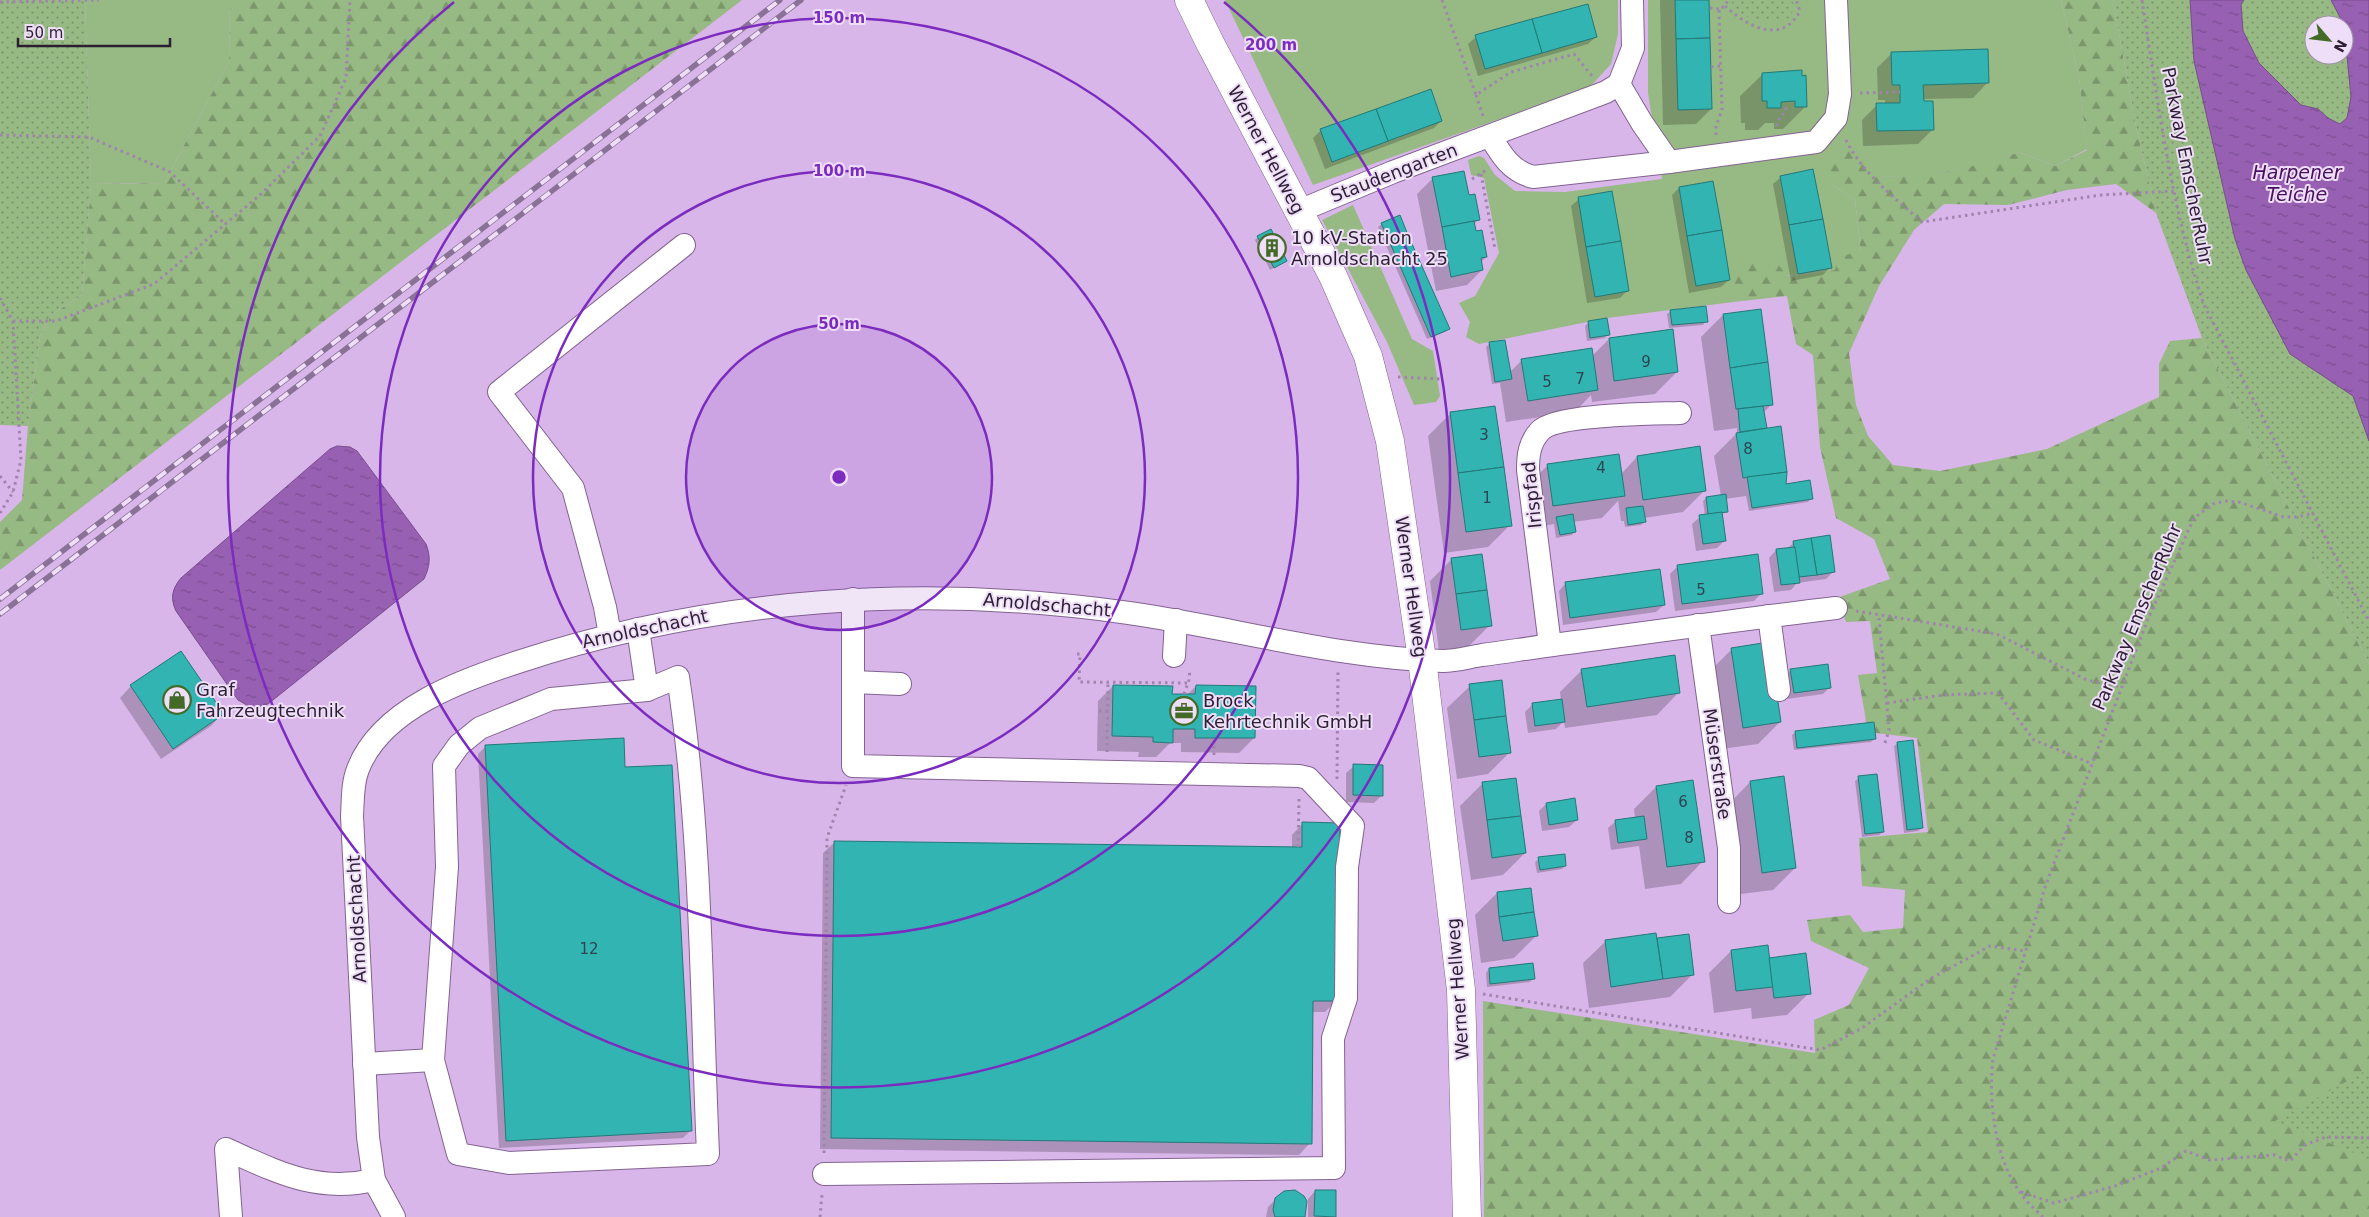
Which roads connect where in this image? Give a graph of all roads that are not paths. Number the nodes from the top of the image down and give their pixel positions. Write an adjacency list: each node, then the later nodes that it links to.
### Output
1 (1189, 0): 7 (main road, Werner Hellweg)
2 (1632, 0): 4 (street)
3 (1836, 0): 6 (street)
4 (1612, 88): 5 (street, Staudengarten); 6 (street)
5 (1490, 136): 6 (street); 7 (street, Staudengarten)
6 (1669, 162)
7 (1299, 211): 19 (main road, Werner Hellweg)
8 (684, 245): 16 (street)
9 (1680, 413): 17 (street, Irispfad)
10 (853, 599): 13 (street, Arnoldschacht); 15 (street, Arnoldschacht); 20 (street)
11 (1836, 608): 12 (street)
12 (1769, 616): 14 (street); 23 (street)
13 (1176, 620): 18 (street); 19 (street, Arnoldschacht)
14 (1698, 625): 17 (street); 24 (street, Müserstraße)
15 (638, 629): 16 (street, Arnoldschacht); 22 (street)
16 (610, 635): 26 (street, Arnoldschacht)
17 (1550, 645): 19 (street)
18 (1174, 656)
19 (1422, 659): 31 (main road, Werner Hellweg)
20 (853, 682): 21 (street); 27 (street)
21 (900, 684)
22 (647, 690): 25 (street); 25 (street)
23 (1779, 690)
24 (1729, 902)
25 (433, 1060): 26 (street)
26 (364, 1064): 28 (street, Arnoldschacht)
27 (824, 1174)
28 (374, 1180): 29 (street); 30 (street, Arnoldschacht)
29 (231, 1217)
30 (394, 1217)
31 (1467, 1217)

